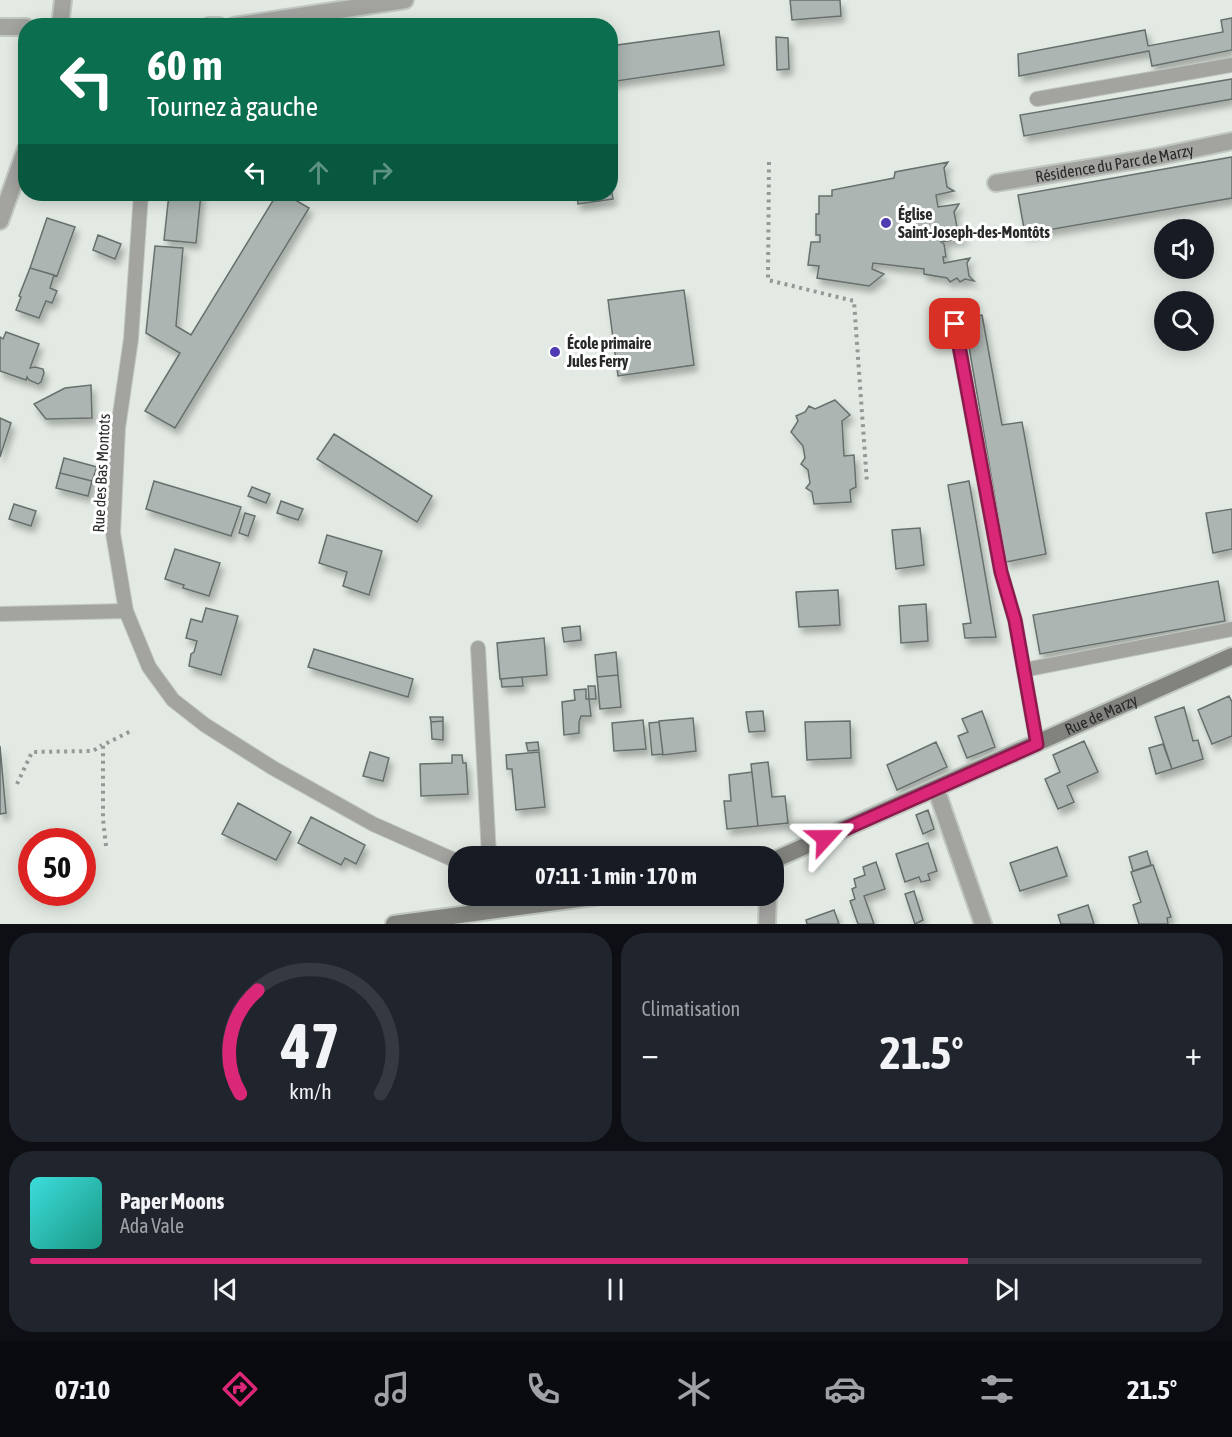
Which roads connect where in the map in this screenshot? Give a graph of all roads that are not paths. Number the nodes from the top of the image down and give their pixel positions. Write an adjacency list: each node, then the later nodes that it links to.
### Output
1 (63, 0): 3 (street)
2 (405, 0): 4 (street)
3 (61, 18)
4 (287, 18)
5 (0, 27): 6 (street)
6 (18, 27)
7 (1232, 65): 8 (lane)
8 (1037, 99)
9 (1232, 141): 11 (street, Résidence du Parc de Marzy)
10 (18, 171): 13 (street)
11 (996, 183)
12 (141, 201): 15 (lane, Rue des Bas Montots)
13 (0, 221)
14 (955, 324): 20 (lane)
15 (126, 611): 16 (lane); 25 (lane, Rue des Bas Montots)
16 (0, 614)
17 (1232, 629): 20 (lane)
18 (477, 648): 23 (lane)
19 (1232, 656): 21 (main road, Rue de Marzy)
20 (1024, 670): 21 (lane)
21 (1037, 744): 22 (main road, Rue de Marzy)
22 (936, 789): 24 (main road, Rue de Marzy); 31 (street)
23 (488, 846)
24 (784, 856)
25 (448, 858)
26 (552, 906): 28 (main road)
27 (768, 906): 30 (street)
28 (494, 918): 29 (main road)
29 (394, 924)
30 (767, 924)
31 (983, 924)

